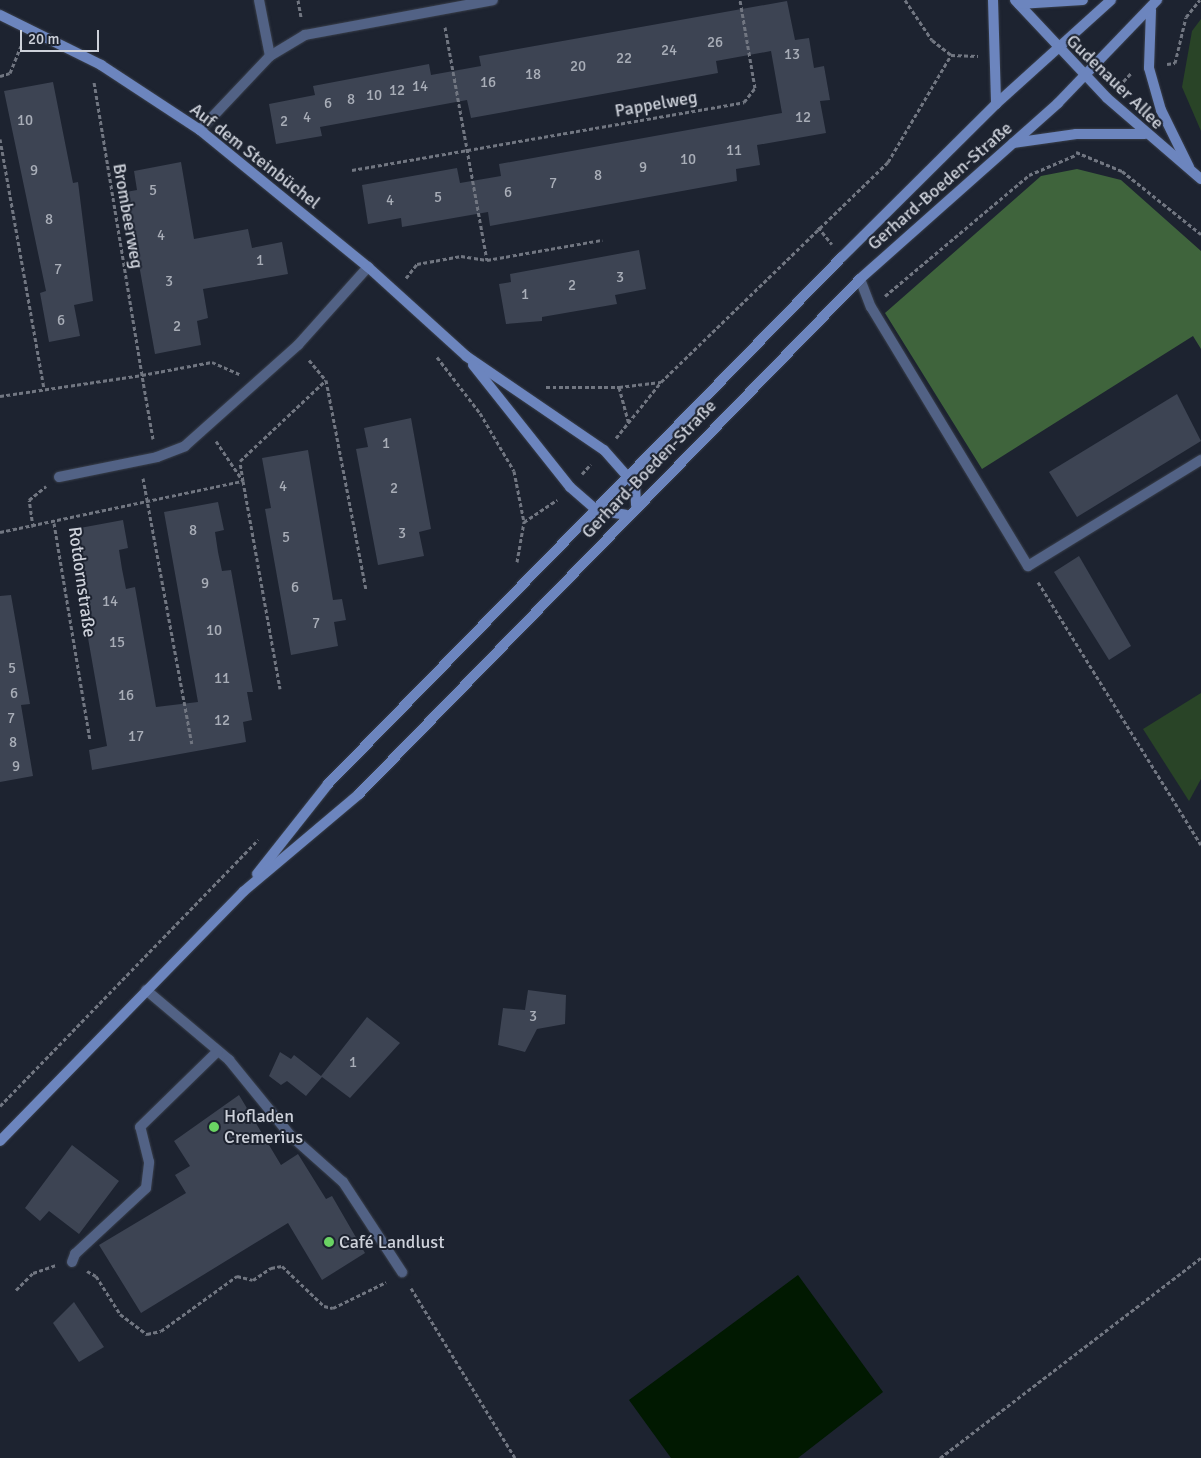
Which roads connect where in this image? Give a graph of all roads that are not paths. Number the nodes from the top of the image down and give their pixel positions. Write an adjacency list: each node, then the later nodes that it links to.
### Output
1 (259, 0): 11 (street)
2 (493, 0): 11 (street)
3 (993, 0): 13 (main road)
4 (1083, 0): 7 (main road)
5 (1111, 0): 10 (main road, Gerhard-Boeden-Straße)
6 (1158, 0): 8 (main road, Gerhard-Boeden-Straße)
7 (1017, 2): 10 (main road, Gudenauer Allee)
8 (1151, 10): 12 (main road, Gerhard-Boeden-Straße); 17 (main road)
9 (0, 15): 14 (main road, Auf dem Steinbüchel)
10 (1055, 48): 12 (main road, Gudenauer Allee); 13 (main road, Gerhard-Boeden-Straße)
11 (270, 56): 14 (street)
12 (1084, 76): 15 (main road, Gudenauer Allee); 16 (main road, Gerhard-Boeden-Straße)
13 (996, 104): 23 (main road, Gerhard-Boeden-Straße)
14 (200, 130): 19 (main road, Auf dem Steinbüchel)
15 (1145, 134): 16 (main road); 17 (main road, Gudenauer Allee)
16 (1013, 143): 20 (main road, Gerhard-Boeden-Straße)
17 (1190, 170): 18 (main road, Gudenauer Allee)
18 (1201, 179)
19 (368, 267): 21 (main road, Auf dem Steinbüchel); 24 (street)
20 (860, 278): 22 (street); 25 (main road, Gerhard-Boeden-Straße)
21 (466, 356): 23 (main road, Auf dem Steinbüchel); 26 (main road, Auf dem Steinbüchel)
22 (1201, 460)
23 (629, 475): 25 (main road, Auf dem Steinbüchel); 26 (main road, Gerhard-Boeden-Straße)
24 (59, 477)
25 (636, 504): 27 (main road, Gerhard-Boeden-Straße)
26 (596, 510): 27 (main road); 28 (main road, Gerhard-Boeden-Straße)
27 (626, 515): 28 (main road, Gerhard-Boeden-Straße)
28 (244, 891): 29 (main road, Gerhard-Boeden-Straße)
29 (146, 990): 30 (street); 31 (main road, Gerhard-Boeden-Straße)
30 (218, 1051): 32 (street); 33 (street)
31 (0, 1141)
32 (72, 1262)
33 (402, 1272)

